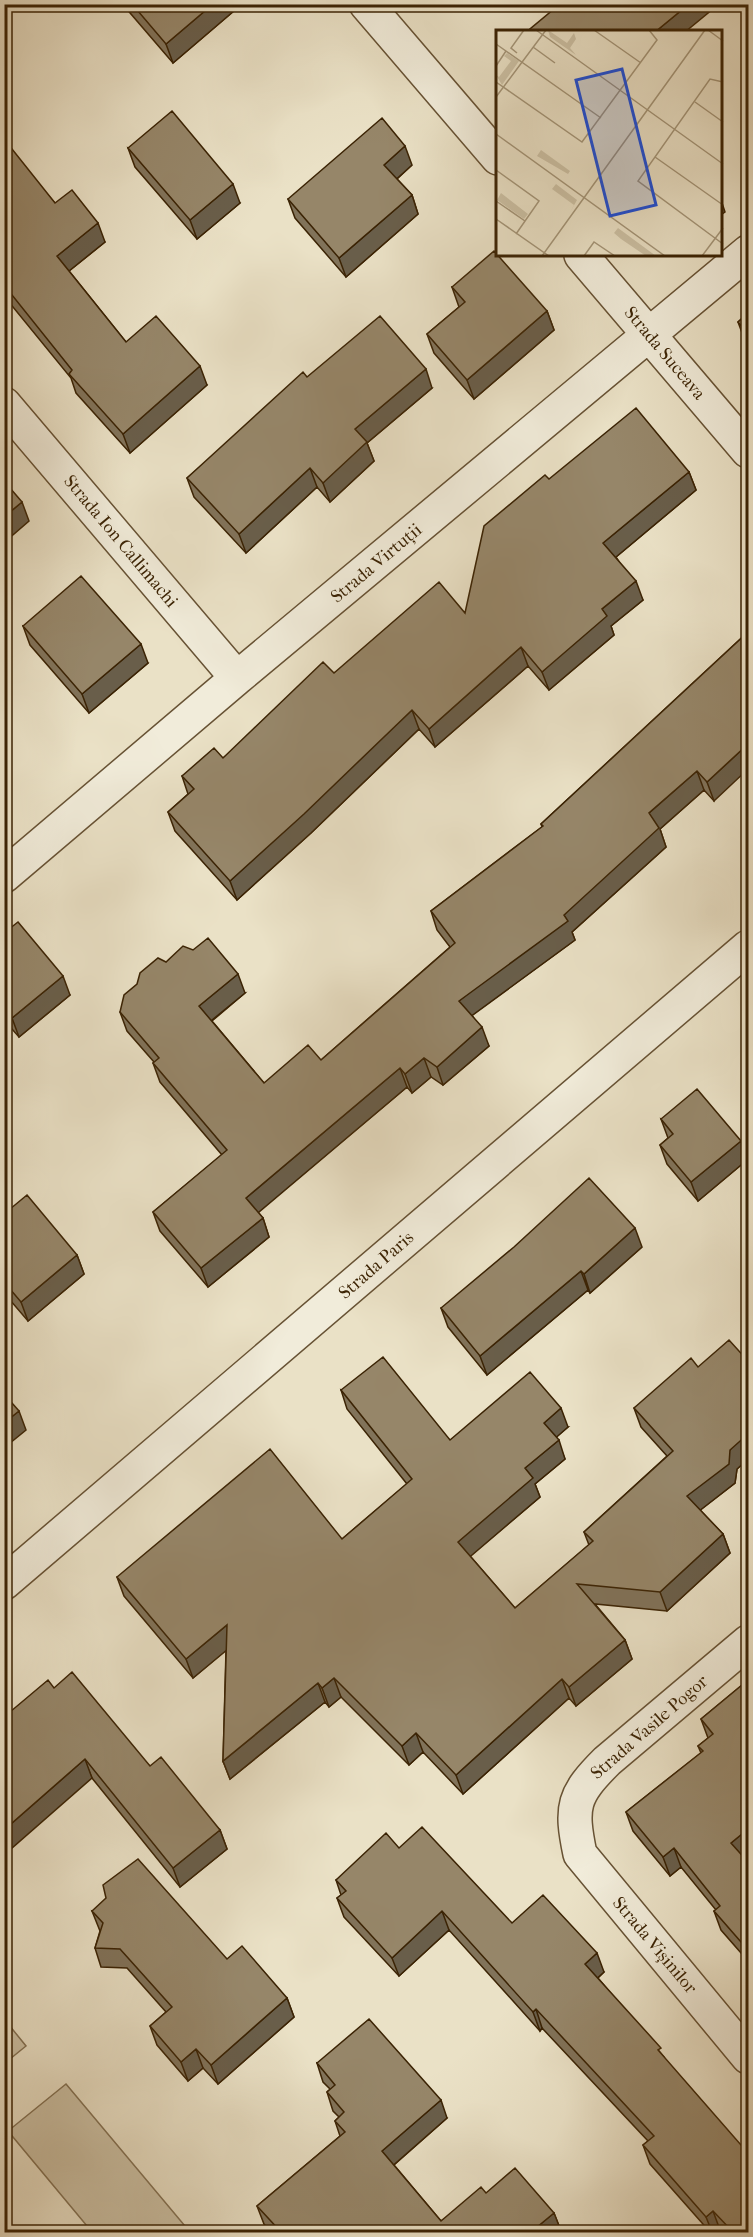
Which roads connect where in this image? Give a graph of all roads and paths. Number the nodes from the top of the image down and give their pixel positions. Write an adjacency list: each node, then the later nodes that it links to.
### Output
1 (366, 4): 2 (street)
2 (496, 156)
3 (748, 252): 5 (street, Strada Virtuții)
4 (582, 256): 5 (street, Strada Suceava)
5 (650, 335): 7 (street, Strada Suceava); 8 (street, Strada Virtuții)
6 (4, 404): 8 (street, Strada Ion Callimachi)
7 (748, 452)
8 (237, 678): 9 (street, Strada Virtuții)
9 (4, 876)
10 (748, 947): 11 (street, Strada Paris)
11 (4, 1583)
12 (748, 1642): 13 (street, Strada Vasile Pogor)
13 (574, 1826): 14 (street, Strada Vișinilor)
14 (748, 2057)

